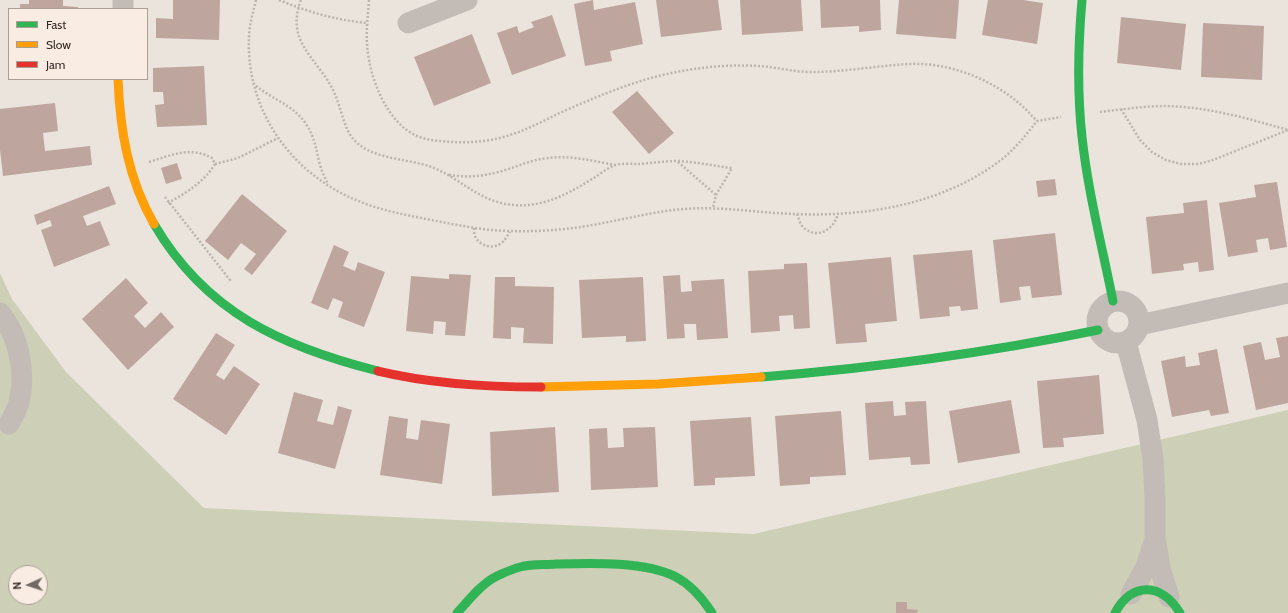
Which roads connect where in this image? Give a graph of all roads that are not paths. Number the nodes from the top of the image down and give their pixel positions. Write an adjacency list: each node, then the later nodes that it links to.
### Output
1 (467, 0): 3 (street)
2 (1082, 0): 6 (street)
3 (408, 24)
4 (118, 80): 9 (street)
5 (1288, 293): 8 (street)
6 (1112, 301): 8 (street); 9 (street)
7 (0, 313): 11 (street)
8 (1139, 325): 10 (street)
9 (1098, 330): 10 (street)
10 (1126, 342): 12 (street)
11 (9, 424)
12 (1155, 537): 13 (street); 14 (street)
13 (1131, 594): 14 (street); 17 (street)
14 (1174, 605)
15 (457, 613): 16 (street)
16 (712, 613)
17 (1115, 613)

